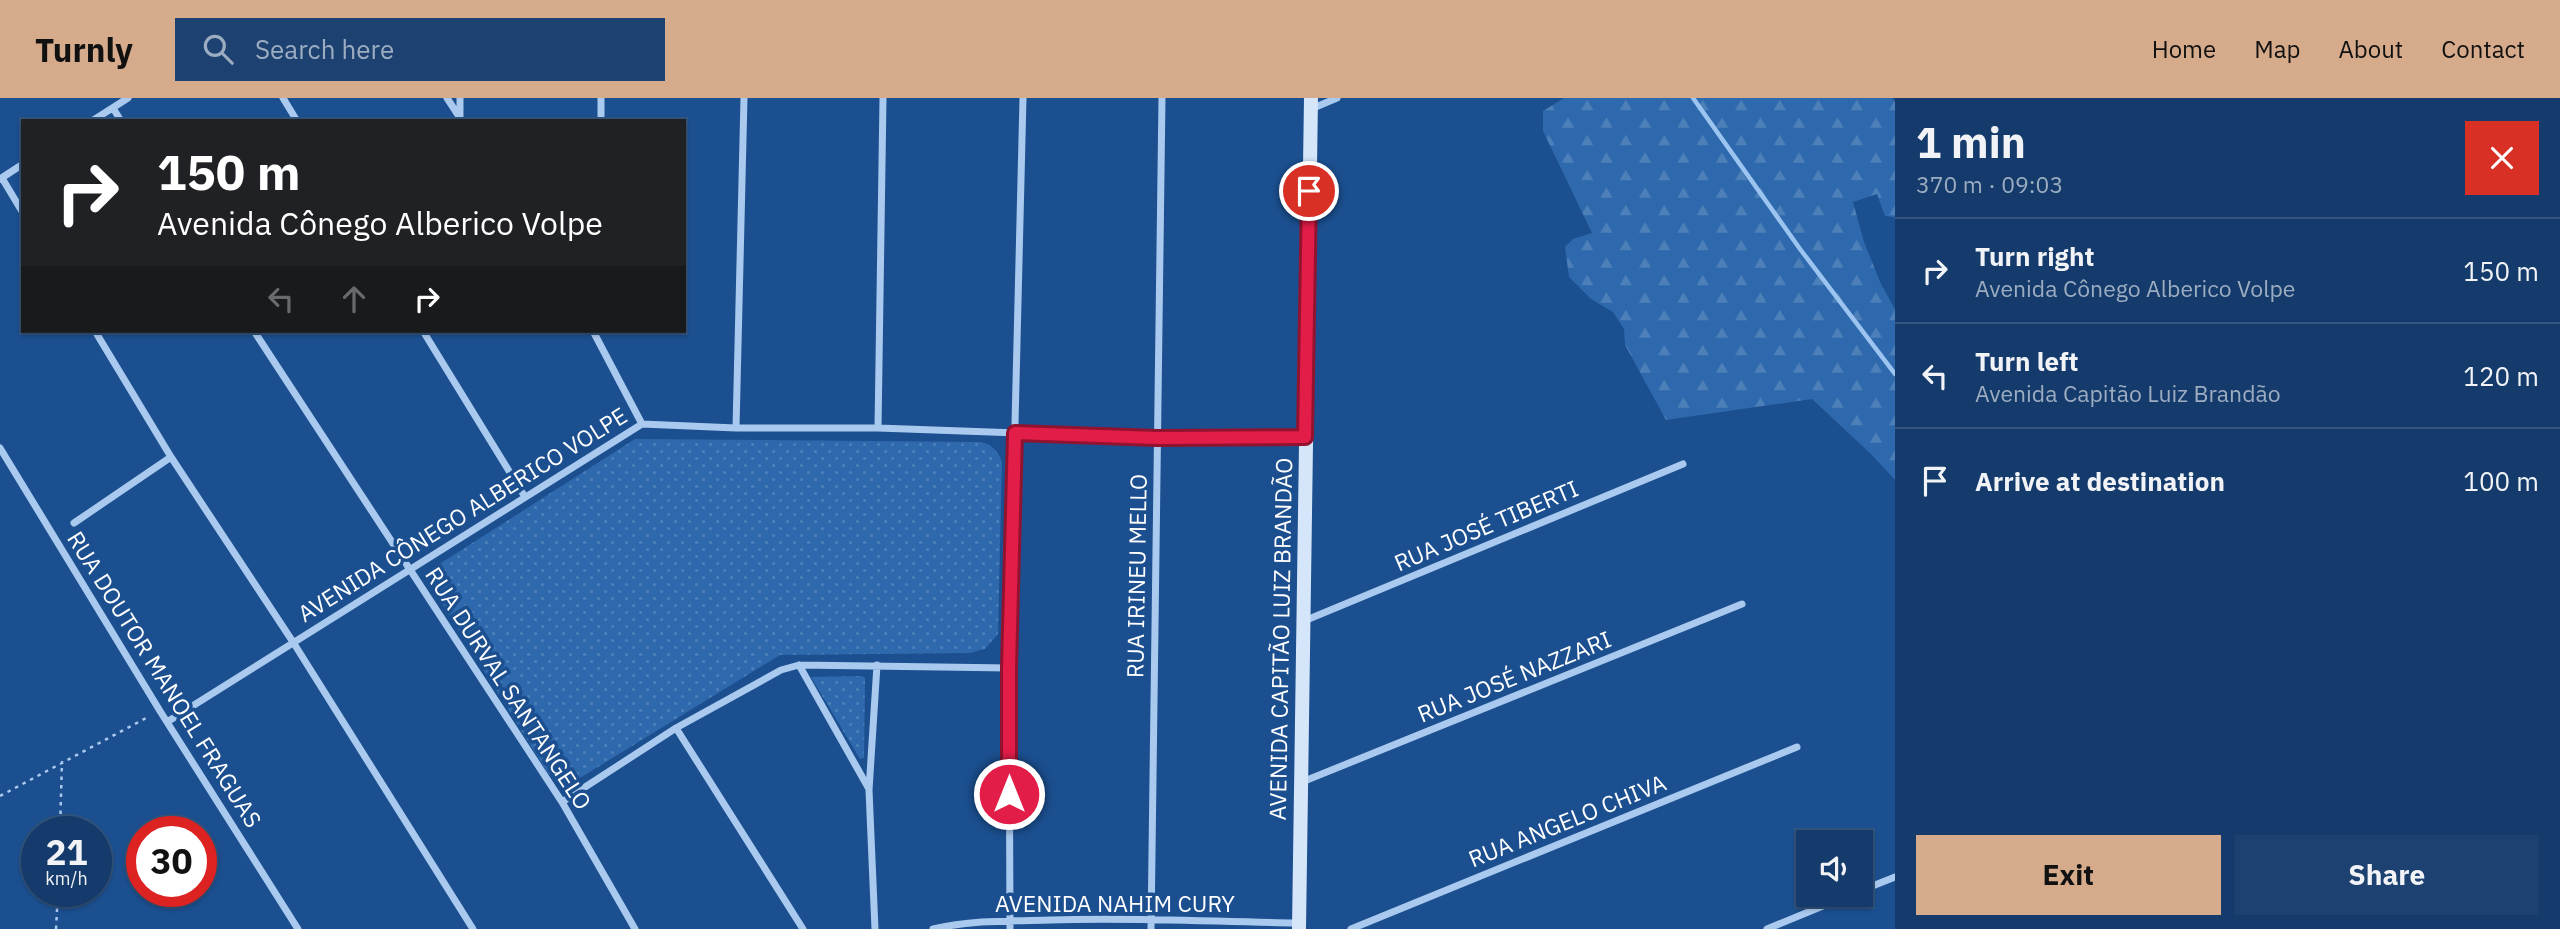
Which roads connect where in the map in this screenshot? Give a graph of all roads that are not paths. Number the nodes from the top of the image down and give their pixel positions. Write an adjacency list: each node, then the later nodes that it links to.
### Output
1 (128, 98): 12 (street)
2 (283, 98): 15 (street)
3 (447, 98): 16 (street)
4 (460, 98): 16 (street)
5 (601, 98): 17 (street)
6 (744, 98): 26 (street)
7 (883, 98): 27 (street)
8 (1023, 98): 28 (street)
9 (1162, 98): 30 (street, RUA IRINEU MELLO)
10 (1337, 98): 11 (street)
11 (1311, 104): 29 (main road, AVENIDA CAPITÃO LUIZ BRANDÃO)
12 (113, 108): 13 (street); 14 (street)
13 (95, 119)
14 (120, 119)
15 (296, 119)
16 (461, 119)
17 (601, 119)
18 (21, 165): 19 (street)
19 (1, 178): 20 (street)
20 (21, 210)
21 (95, 333): 32 (street)
22 (255, 333): 36 (street, RUA DURVAL SANTANGELO)
23 (424, 333): 34 (street)
24 (596, 333): 25 (street)
25 (642, 424): 26 (street, AVENIDA CÔNEGO ALBERICO VOLPE); 34 (street, AVENIDA CÔNEGO ALBERICO VOLPE)
26 (736, 428): 27 (street, AVENIDA CÔNEGO ALBERICO VOLPE)
27 (878, 428): 28 (street, AVENIDA CÔNEGO ALBERICO VOLPE)
28 (1015, 433): 30 (street, AVENIDA CÔNEGO ALBERICO VOLPE); 42 (street)
29 (1305, 437): 30 (street, AVENIDA CÔNEGO ALBERICO VOLPE); 38 (main road, AVENIDA CAPITÃO LUIZ BRANDÃO)
30 (1157, 438): 53 (street, RUA IRINEU MELLO)
31 (0, 448): 43 (street, RUA DOUTOR MANOEL FRAGUAS)
32 (171, 457): 35 (street); 39 (street)
33 (1683, 464): 38 (street, RUA JOSÉ TIBERTI)
34 (525, 497): 36 (street, AVENIDA CÔNEGO ALBERICO VOLPE)
35 (74, 523)
36 (408, 570): 39 (street, AVENIDA CÔNEGO ALBERICO VOLPE); 48 (street, RUA DURVAL SANTANGELO)
37 (1742, 604): 46 (street, RUA JOSÉ NAZZARI)
38 (1304, 622): 46 (main road, AVENIDA CAPITÃO LUIZ BRANDÃO)
39 (293, 642): 43 (street, AVENIDA CÔNEGO ALBERICO VOLPE); 56 (street)
40 (877, 664): 41 (street); 42 (street); 47 (street)
41 (799, 665): 44 (street); 47 (street)
42 (1009, 668): 52 (street)
43 (167, 722): 55 (street, RUA DOUTOR MANOEL FRAGUAS)
44 (677, 728): 48 (street); 58 (street)
45 (1797, 747): 61 (street, RUA ANGELO CHIVA)
46 (1301, 783): 54 (main road, AVENIDA CAPITÃO LUIZ BRANDÃO)
47 (869, 790): 59 (street)
48 (562, 802): 57 (street, RUA DURVAL SANTANGELO)
49 (1895, 877): 50 (street)
50 (1873, 886)
51 (1820, 907): 62 (street)
52 (1010, 925): 53 (street, AVENIDA NAHIM CURY); 60 (street, AVENIDA NAHIM CURY)
53 (1151, 925): 54 (street, AVENIDA NAHIM CURY)
54 (1298, 926)
55 (298, 929)
56 (473, 929)
57 (635, 929)
58 (803, 929)
59 (875, 929)
60 (933, 929)
61 (1351, 929)
62 (1766, 929)

